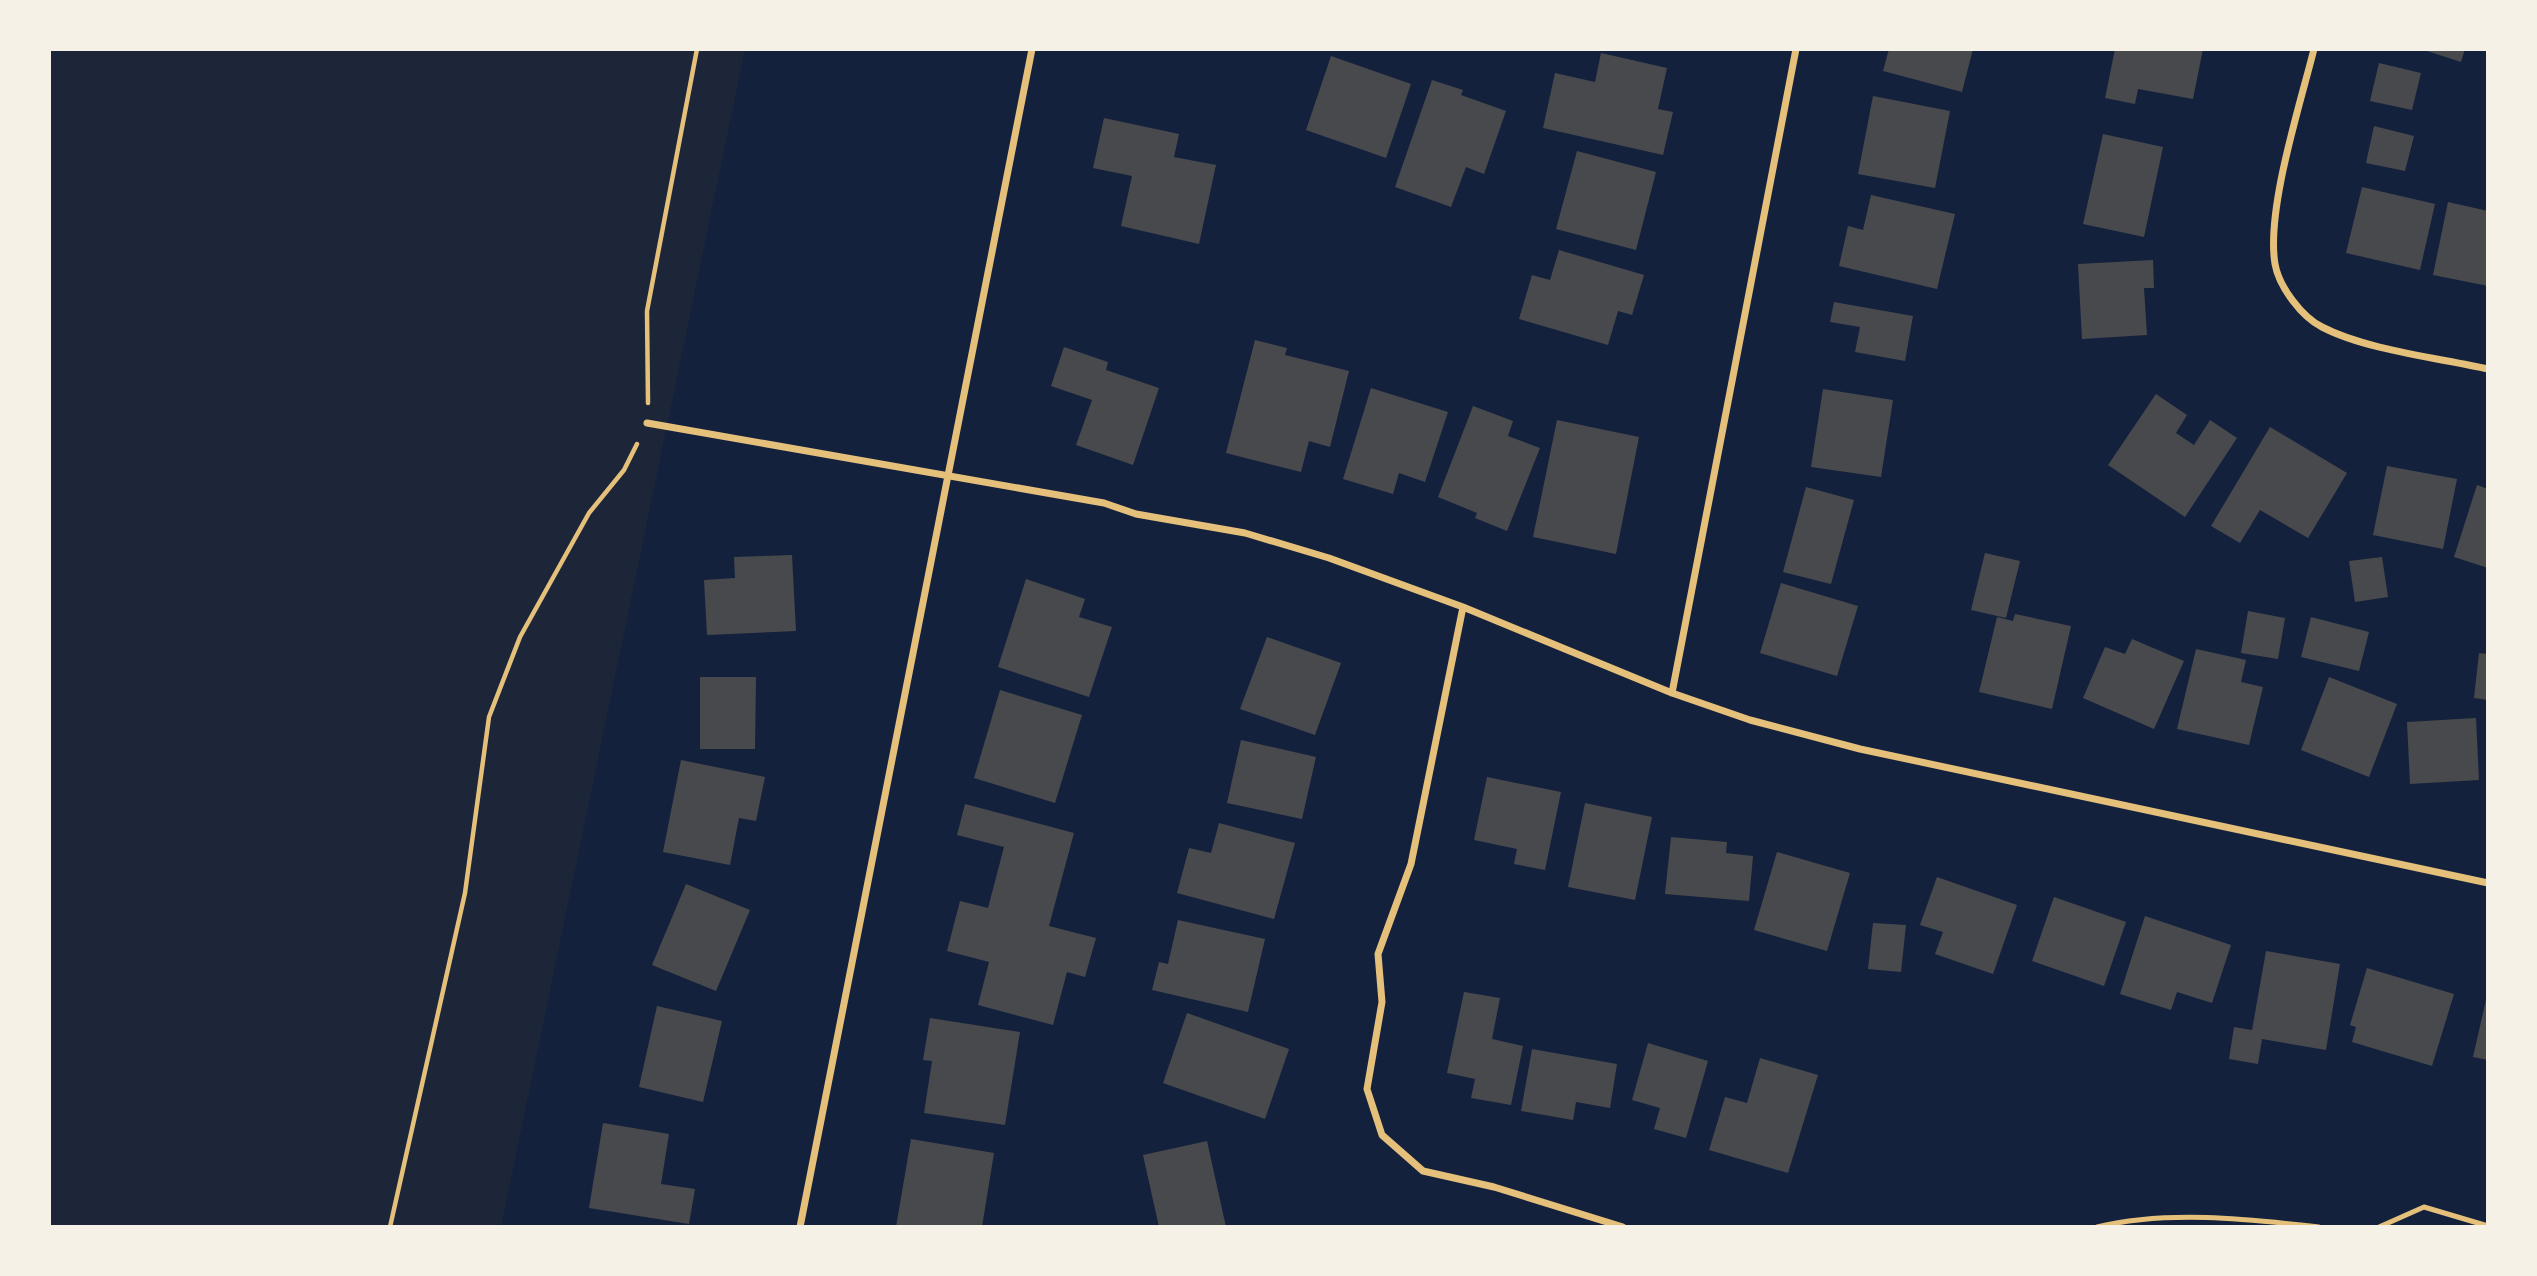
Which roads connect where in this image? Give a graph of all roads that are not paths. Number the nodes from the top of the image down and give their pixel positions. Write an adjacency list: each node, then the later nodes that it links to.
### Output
1 (1032, 49): 6 (street)
2 (1796, 49): 8 (street)
3 (2314, 49): 4 (street)
4 (2488, 369)
5 (647, 423): 6 (street)
6 (948, 478): 7 (street); 11 (street)
7 (1463, 607): 8 (street); 12 (street)
8 (1672, 693): 9 (street)
9 (2488, 883)
10 (2488, 1226): 15 (lane)
11 (800, 1227)
12 (1623, 1227)
13 (2097, 1227): 14 (lane)
14 (2319, 1227)
15 (2379, 1227)

